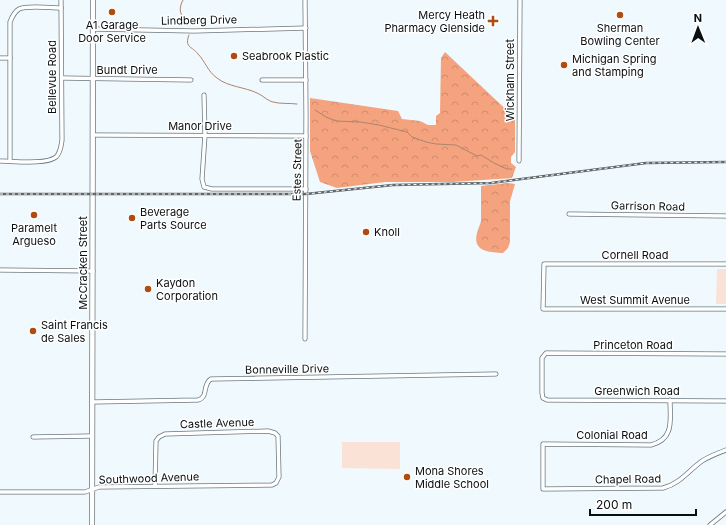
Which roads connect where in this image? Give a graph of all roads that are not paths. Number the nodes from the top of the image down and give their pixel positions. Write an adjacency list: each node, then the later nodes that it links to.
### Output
1 (61, 0): 5 (street, Bellevue Road)
2 (93, 0): 7 (street, McCracken Street)
3 (305, 0): 6 (street, Estes Street)
4 (520, 0): 21 (street, Wickham Street)
5 (61, 8): 9 (street); 10 (street, Bellevue Road)
6 (306, 28): 7 (street, Lindberg Drive); 14 (street, Estes Street)
7 (93, 29): 11 (street, McCracken Street)
8 (0, 58): 9 (street)
9 (10, 58): 20 (street)
10 (62, 78): 11 (street, Bundt Drive); 20 (street, Bellevue Road)
11 (94, 79): 12 (street, Bundt Drive); 16 (street, McCracken Street)
12 (191, 80)
13 (262, 80): 14 (street)
14 (306, 80): 18 (street, Estes Street)
15 (204, 95): 17 (street)
16 (93, 135): 17 (street, Manor Drive); 27 (street, McCracken Street)
17 (205, 135): 18 (street, Manor Drive); 22 (street)
18 (306, 136): 22 (street, Estes Street)
19 (0, 161): 20 (street)
20 (10, 161)
21 (519, 161)
22 (306, 189): 30 (street, Estes Street)
23 (569, 214): 24 (street, Garrison Road)
24 (726, 216)
25 (726, 264): 29 (street, Cornell Road)
26 (0, 270): 27 (street)
27 (93, 271): 36 (street, McCracken Street)
28 (726, 309): 29 (street, West Summit Avenue)
29 (543, 310)
30 (305, 339)
31 (726, 354): 33 (street, Princeton Road)
32 (496, 374): 36 (street, Bonneville Drive)
33 (547, 400): 34 (street, Greenwich Road)
34 (670, 400): 35 (street, Greenwich Road); 43 (street, Colonial Road)
35 (726, 401)
36 (93, 402): 37 (street, McCracken Street)
37 (92, 436): 38 (street); 42 (street, McCracken Street)
38 (34, 437)
39 (726, 450): 43 (street, Chapel Road)
40 (276, 483): 41 (street, Southwood Avenue); 41 (street, Castle Avenue)
41 (155, 486): 42 (street, Southwood Avenue)
42 (92, 489): 44 (street, Southwood Avenue); 46 (street, McCracken Street)
43 (543, 489)
44 (0, 492)
45 (726, 512): 47 (street)
46 (92, 525)
47 (710, 525)

